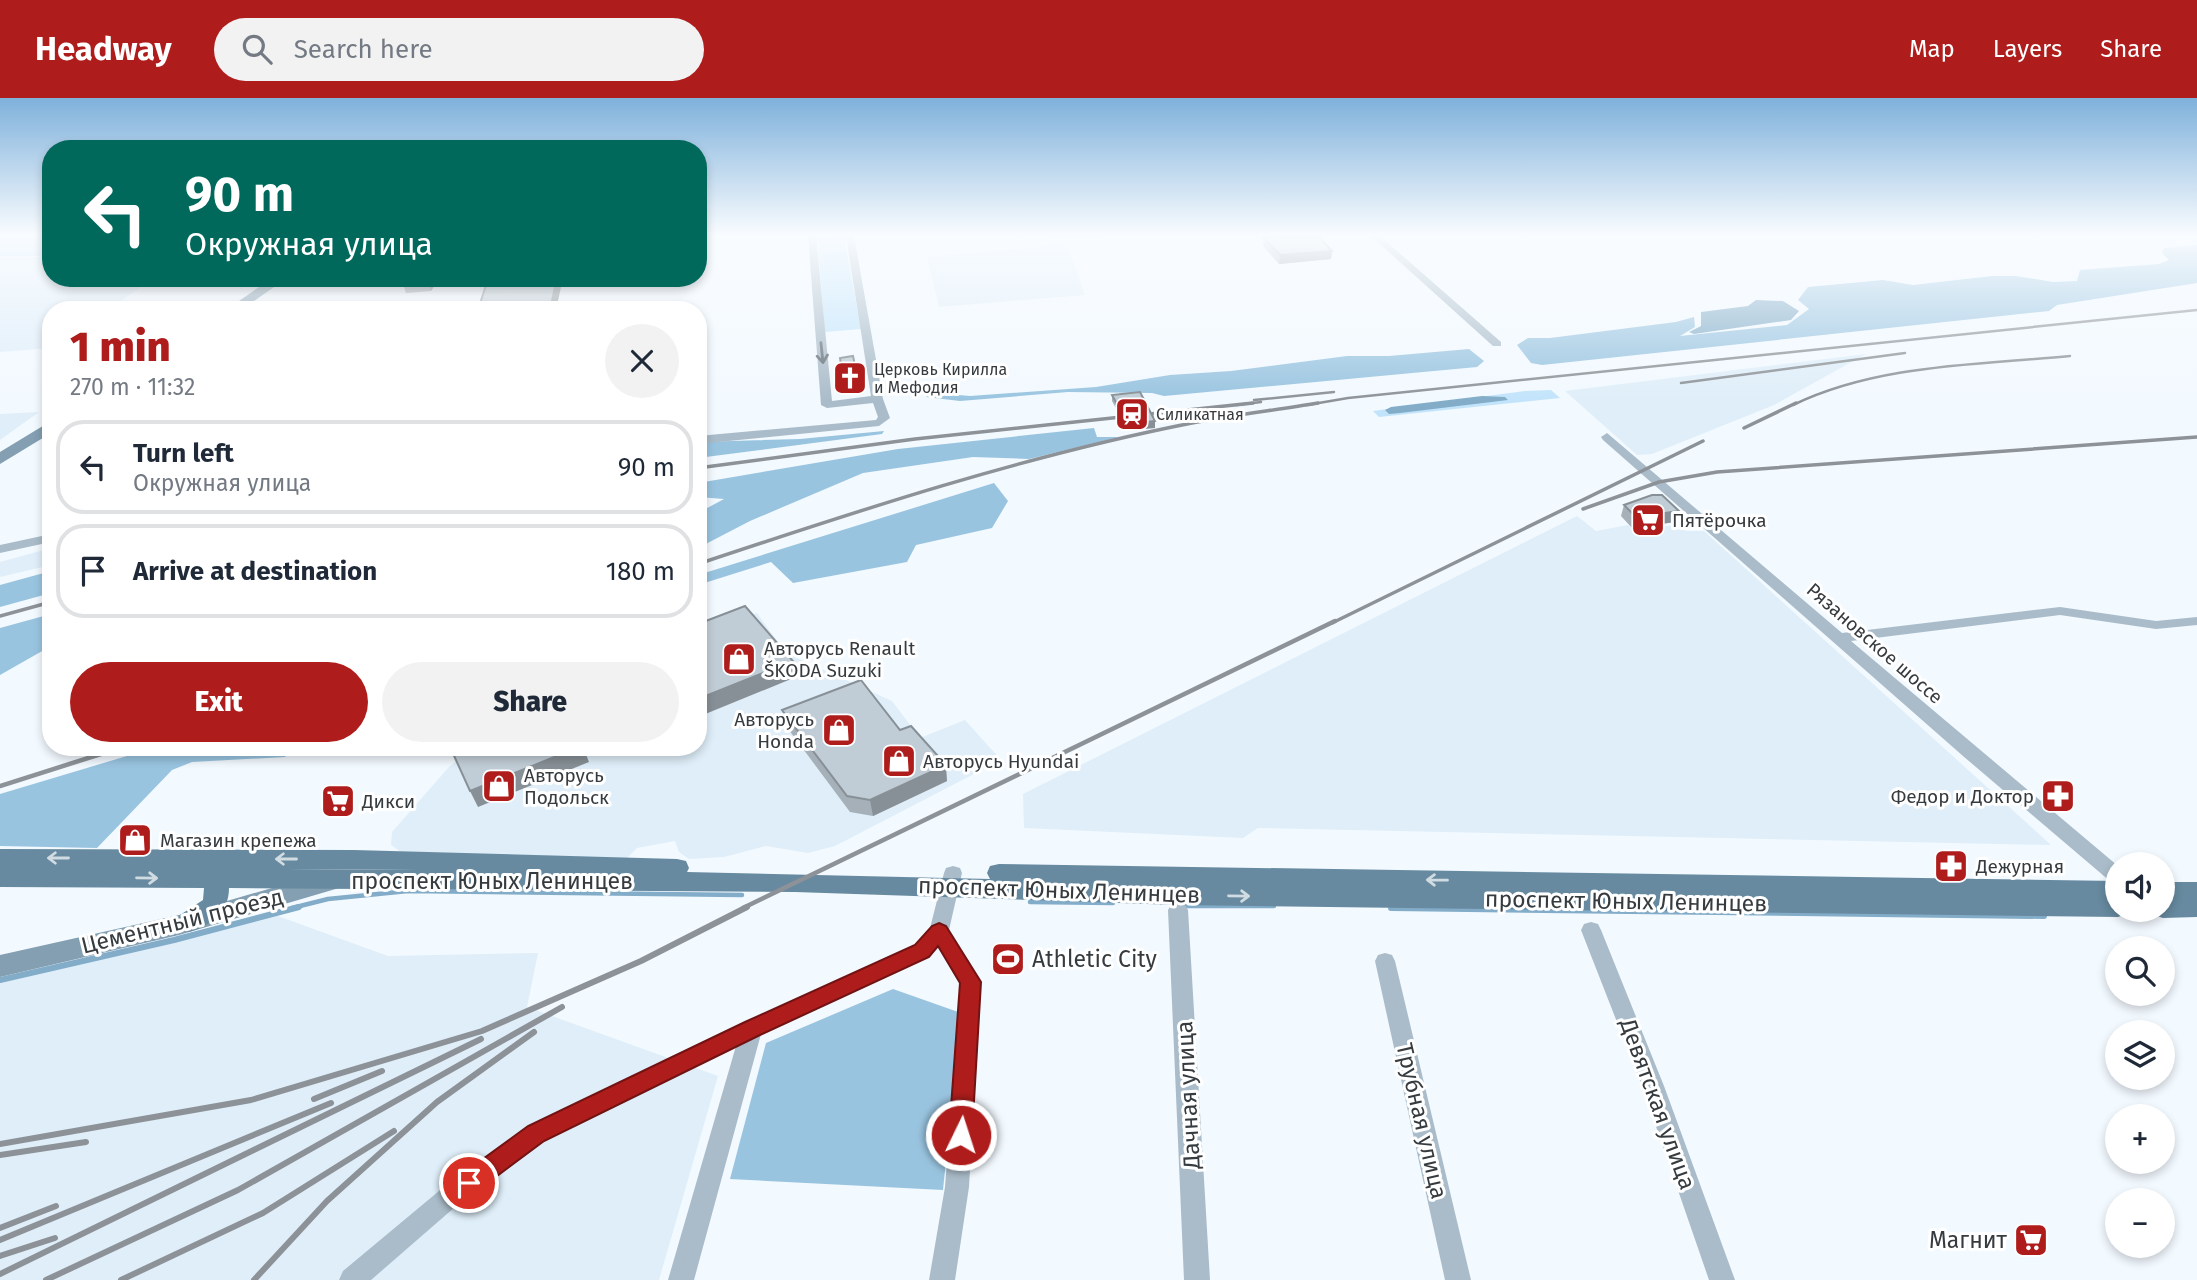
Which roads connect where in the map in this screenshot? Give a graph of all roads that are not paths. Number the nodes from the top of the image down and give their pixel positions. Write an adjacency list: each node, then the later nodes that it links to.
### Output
1 (261, 291): 5 (street)
2 (817, 291): 7 (street, one-way to 7)
3 (859, 291): 7 (street)
4 (1437, 291): 6 (street)
5 (246, 301)
6 (1497, 344)
7 (877, 399): 10 (street)
8 (42, 432): 11 (street)
9 (1608, 437): 15 (street, Рязановское шоссе)
10 (707, 439)
11 (0, 458)
12 (42, 540): 13 (street)
13 (0, 549)
14 (2197, 621): 15 (street)
15 (1838, 638): 19 (street, Рязановское шоссе)
16 (0, 858): 17 (main road, проспект Юных Ленинцев, one-way to 16)
17 (354, 859): 18 (main road, проспект Юных Ленинцев); 23 (street)
18 (425, 861): 22 (main road, проспект Юных Ленинцев); 23 (street, Цементный проезд)
19 (2105, 866)
20 (0, 877): 21 (main road, проспект Юных Ленинцев, one-way to 21)
21 (216, 879): 23 (main road, проспект Юных Ленинцев); 31 (main road)
22 (952, 879): 23 (main road, проспект Юных Ленинцев); 24 (main road, проспект Юных Ленинцев, one-way to 22); 27 (main road, проспект Юных Ленинцев, one-way to 27); 33 (street)
23 (334, 880): 31 (street, Цементный проезд)
24 (2105, 891)
25 (2175, 892): 26 (main road)
26 (2197, 892)
27 (2105, 907)
28 (2197, 907): 29 (main road)
29 (2175, 908)
30 (1178, 910): 40 (street, Дачная улица)
31 (188, 922): 35 (street, Цементный проезд)
32 (1591, 930): 42 (street, Девятская улица)
33 (939, 931): 36 (street); 39 (street)
34 (1385, 961): 41 (street, Трубная улица)
35 (0, 966)
36 (752, 1028): 37 (street); 38 (street)
37 (352, 1280)
38 (681, 1280)
39 (942, 1280)
40 (1197, 1280)
41 (1458, 1280)
42 (1722, 1280)

